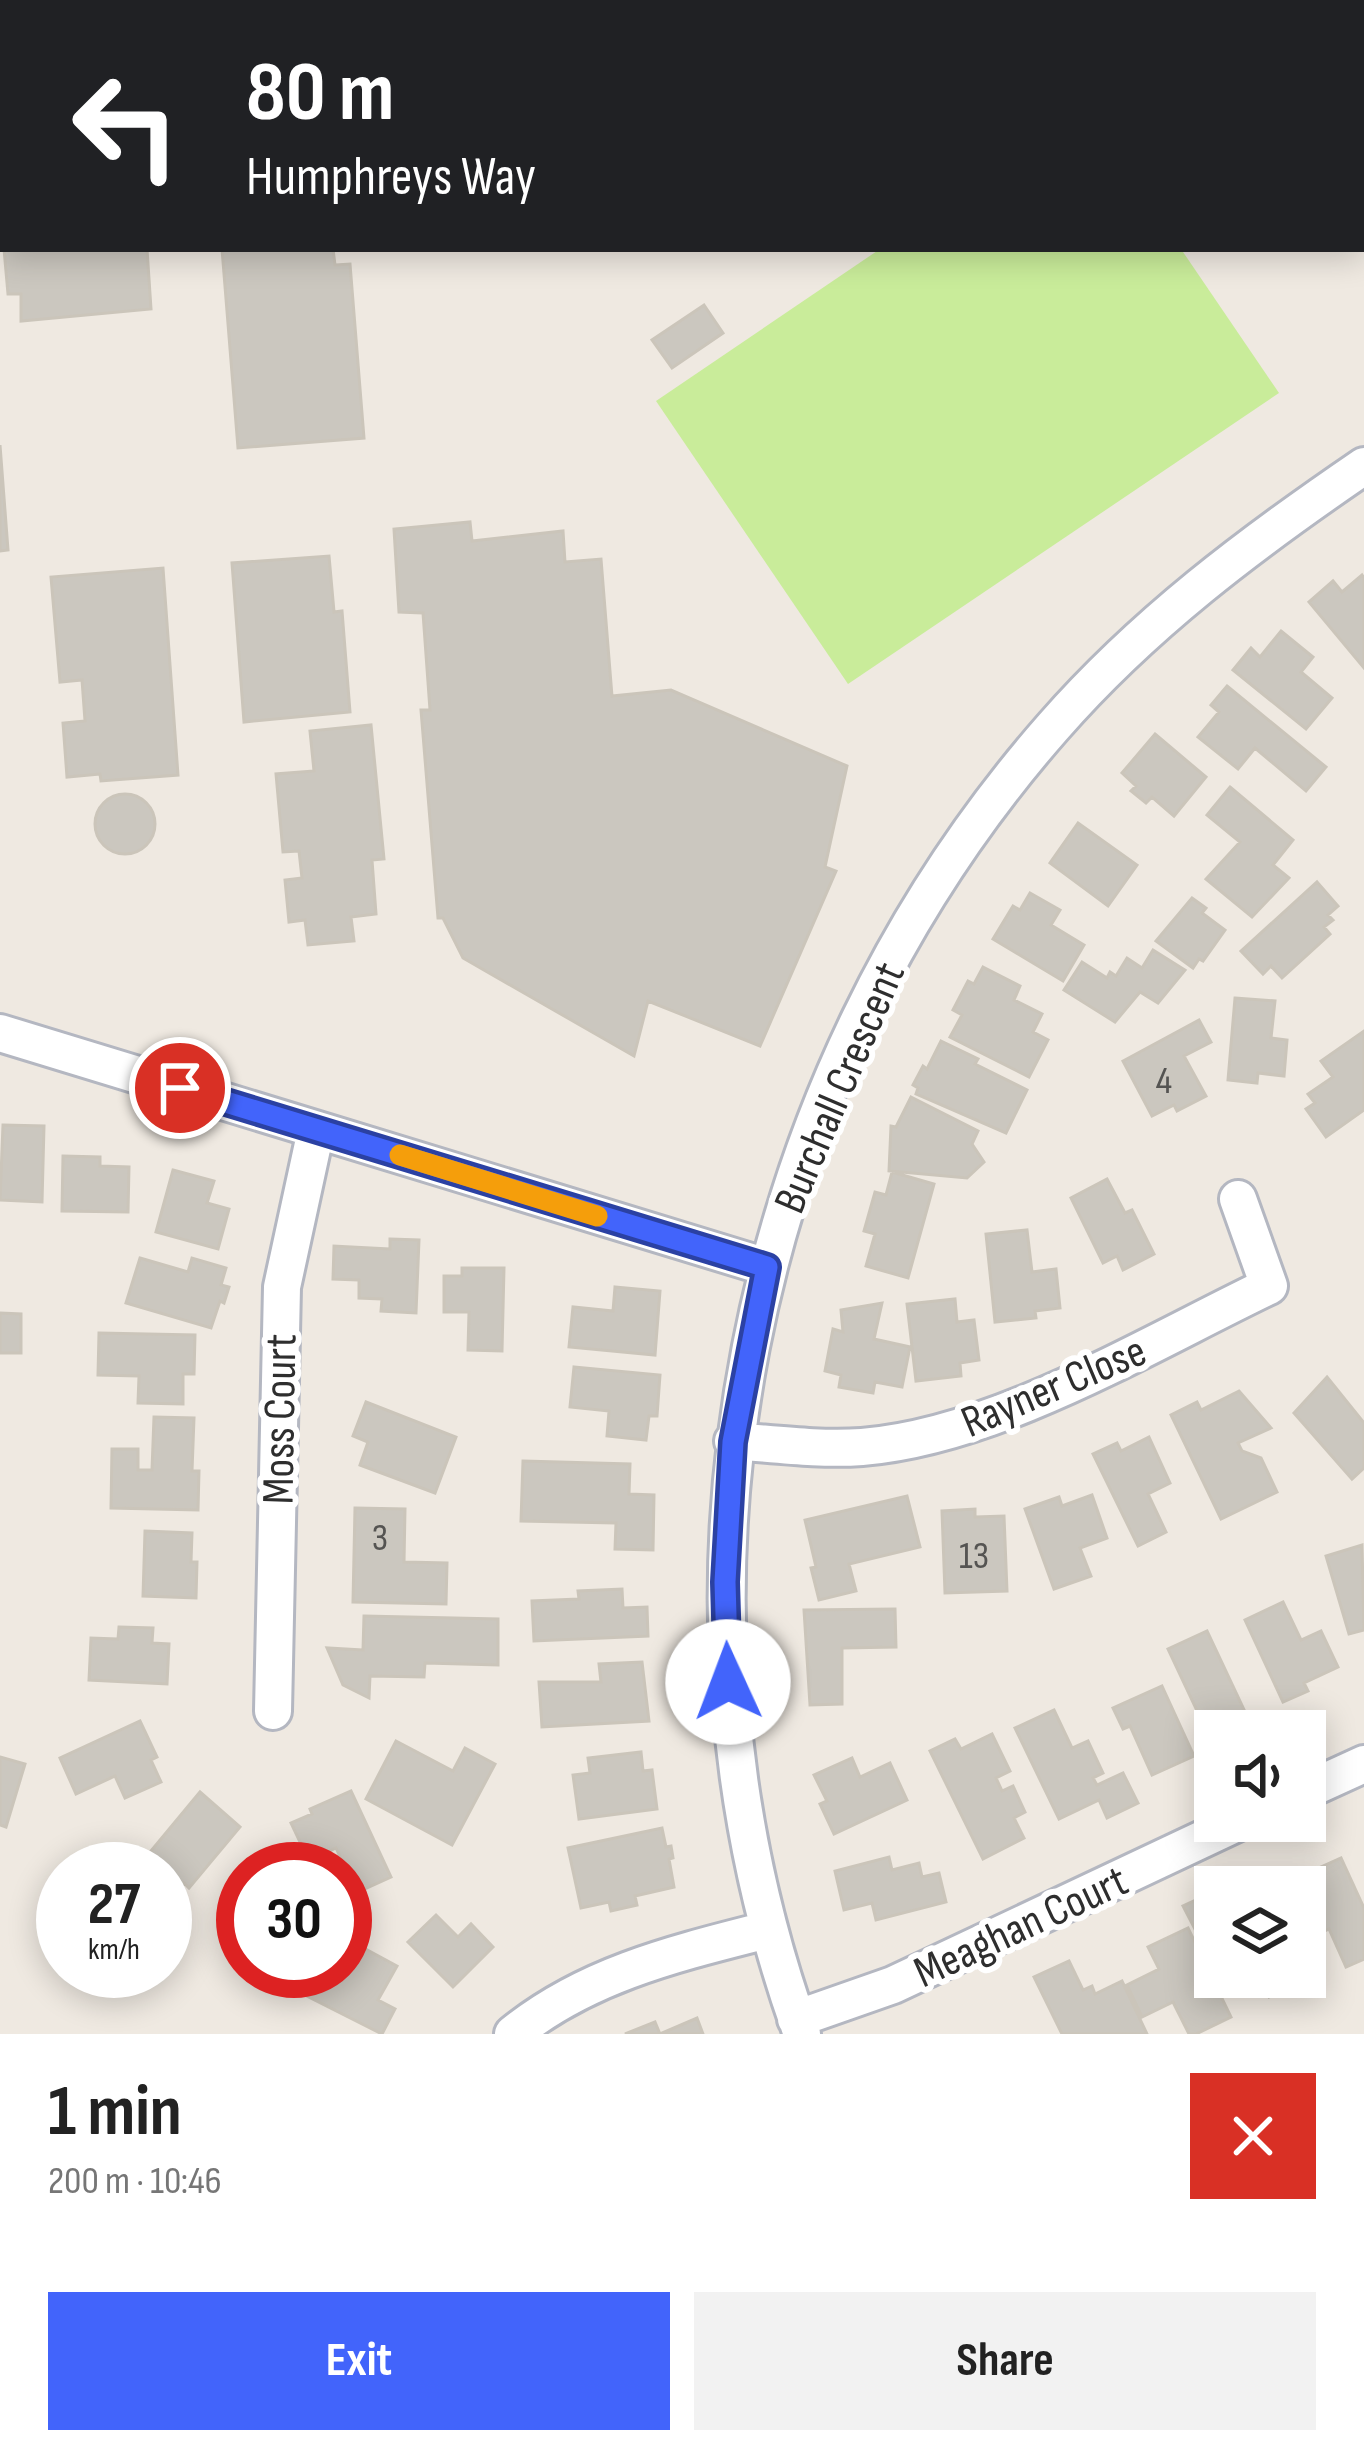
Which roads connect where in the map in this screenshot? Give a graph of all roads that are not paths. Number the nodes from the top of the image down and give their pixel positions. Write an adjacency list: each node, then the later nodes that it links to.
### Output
1 (1364, 466): 5 (street, Burchall Crescent)
2 (0, 1033): 3 (street)
3 (316, 1130): 5 (street); 7 (street, Moss Court)
4 (1238, 1199): 6 (street, Rayner Close)
5 (767, 1267): 6 (street, Burchall Crescent)
6 (733, 1442): 11 (street, Burchall Crescent)
7 (273, 1712)
8 (1364, 1763): 9 (street)
9 (1326, 1781)
10 (1196, 1842): 12 (street, Meaghan Court)
11 (767, 1930): 12 (street, Burchall Crescent); 13 (street)
12 (799, 2026)
13 (513, 2034)

